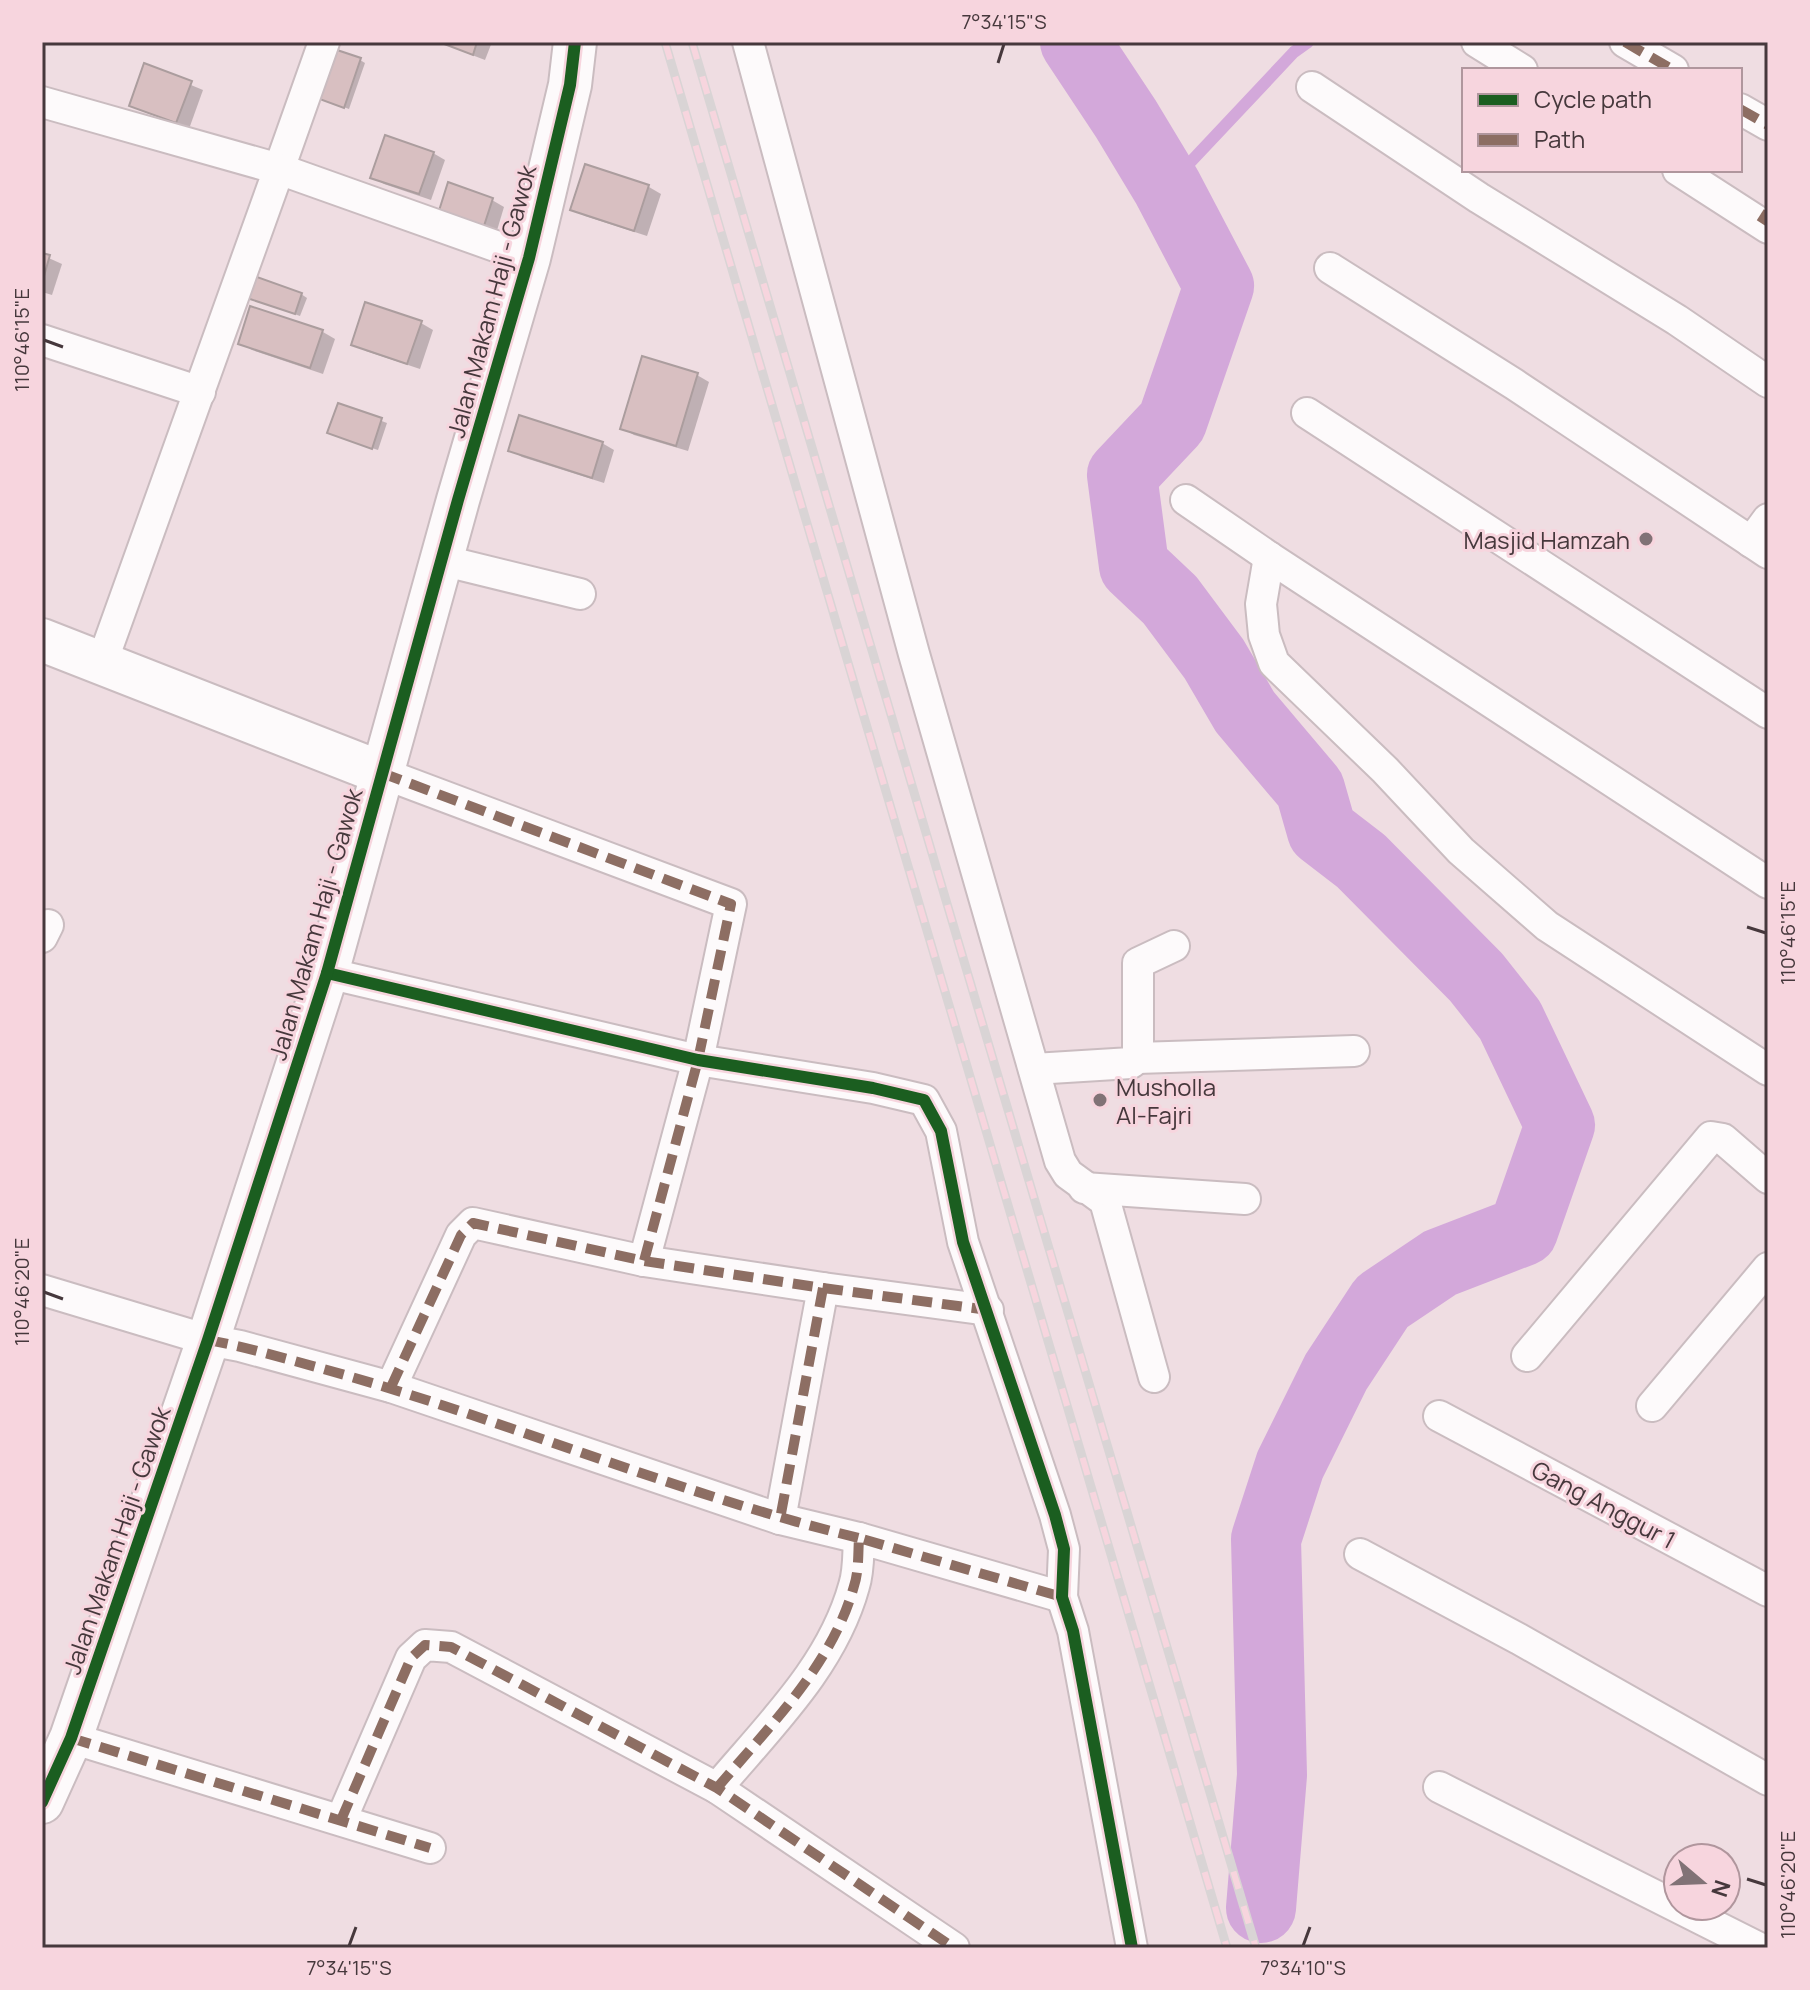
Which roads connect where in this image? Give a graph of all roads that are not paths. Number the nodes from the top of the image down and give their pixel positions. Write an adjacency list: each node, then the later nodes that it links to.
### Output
1 (324, 42): 12 (street)
2 (575, 42): 15 (street, Jalan Makam Haji - Gawok)
3 (748, 42): 36 (street)
4 (1477, 42): 6 (street)
5 (1625, 42): 7 (street)
6 (1519, 68)
7 (1670, 68)
8 (1312, 87): 18 (street)
9 (42, 102): 12 (street)
10 (1742, 110): 11 (street)
11 (1768, 125)
12 (279, 169): 15 (street); 19 (street)
13 (1681, 172): 14 (street)
14 (1766, 221)
15 (529, 258): 24 (street, Jalan Makam Haji - Gawok)
16 (1330, 268): 22 (street)
17 (42, 340): 19 (street)
18 (1768, 382)
19 (200, 392): 27 (street)
20 (1307, 413): 28 (street)
21 (1186, 500): 23 (street)
22 (1762, 538)
23 (1269, 557): 30 (street); 37 (street)
24 (441, 560): 25 (street); 29 (street, Jalan Makam Haji - Gawok)
25 (580, 594)
26 (42, 640): 27 (street)
27 (101, 665): 29 (street)
28 (1768, 713)
29 (382, 773): 32 (street, Jalan Makam Haji - Gawok); 35 (street)
30 (1768, 883)
31 (1174, 946): 34 (street)
32 (327, 973): 35 (street); 46 (street, Jalan Makam Haji - Gawok)
33 (1354, 1051): 34 (street)
34 (1137, 1058): 36 (street)
35 (698, 1060): 41 (street); 45 (street)
36 (1034, 1069): 39 (street)
37 (1768, 1070)
38 (1768, 1178): 47 (street)
39 (1084, 1188): 40 (street); 48 (street)
40 (1245, 1199)
41 (644, 1261): 43 (street); 49 (street)
42 (1768, 1268): 50 (street)
43 (823, 1288): 45 (street); 52 (street)
44 (42, 1290): 46 (street)
45 (988, 1310): 56 (street)
46 (208, 1340): 49 (street); 57 (street, Jalan Makam Haji - Gawok)
47 (1527, 1356)
48 (1154, 1377)
49 (391, 1387): 52 (street)
50 (1652, 1406)
51 (1439, 1416): 55 (street, Gang Anggur 1)
52 (780, 1519): 53 (street)
53 (859, 1538): 56 (street); 60 (street)
54 (1360, 1554): 58 (street)
55 (1768, 1591)
56 (1062, 1597): 65 (street)
57 (71, 1738): 61 (street, Jalan Makam Haji - Gawok); 62 (street)
58 (1768, 1780)
59 (1439, 1787): 66 (street)
60 (717, 1788): 62 (street); 64 (street)
61 (42, 1802)
62 (341, 1820): 63 (street)
63 (430, 1848)
64 (954, 1948)
65 (1132, 1948)
66 (1759, 1948)

